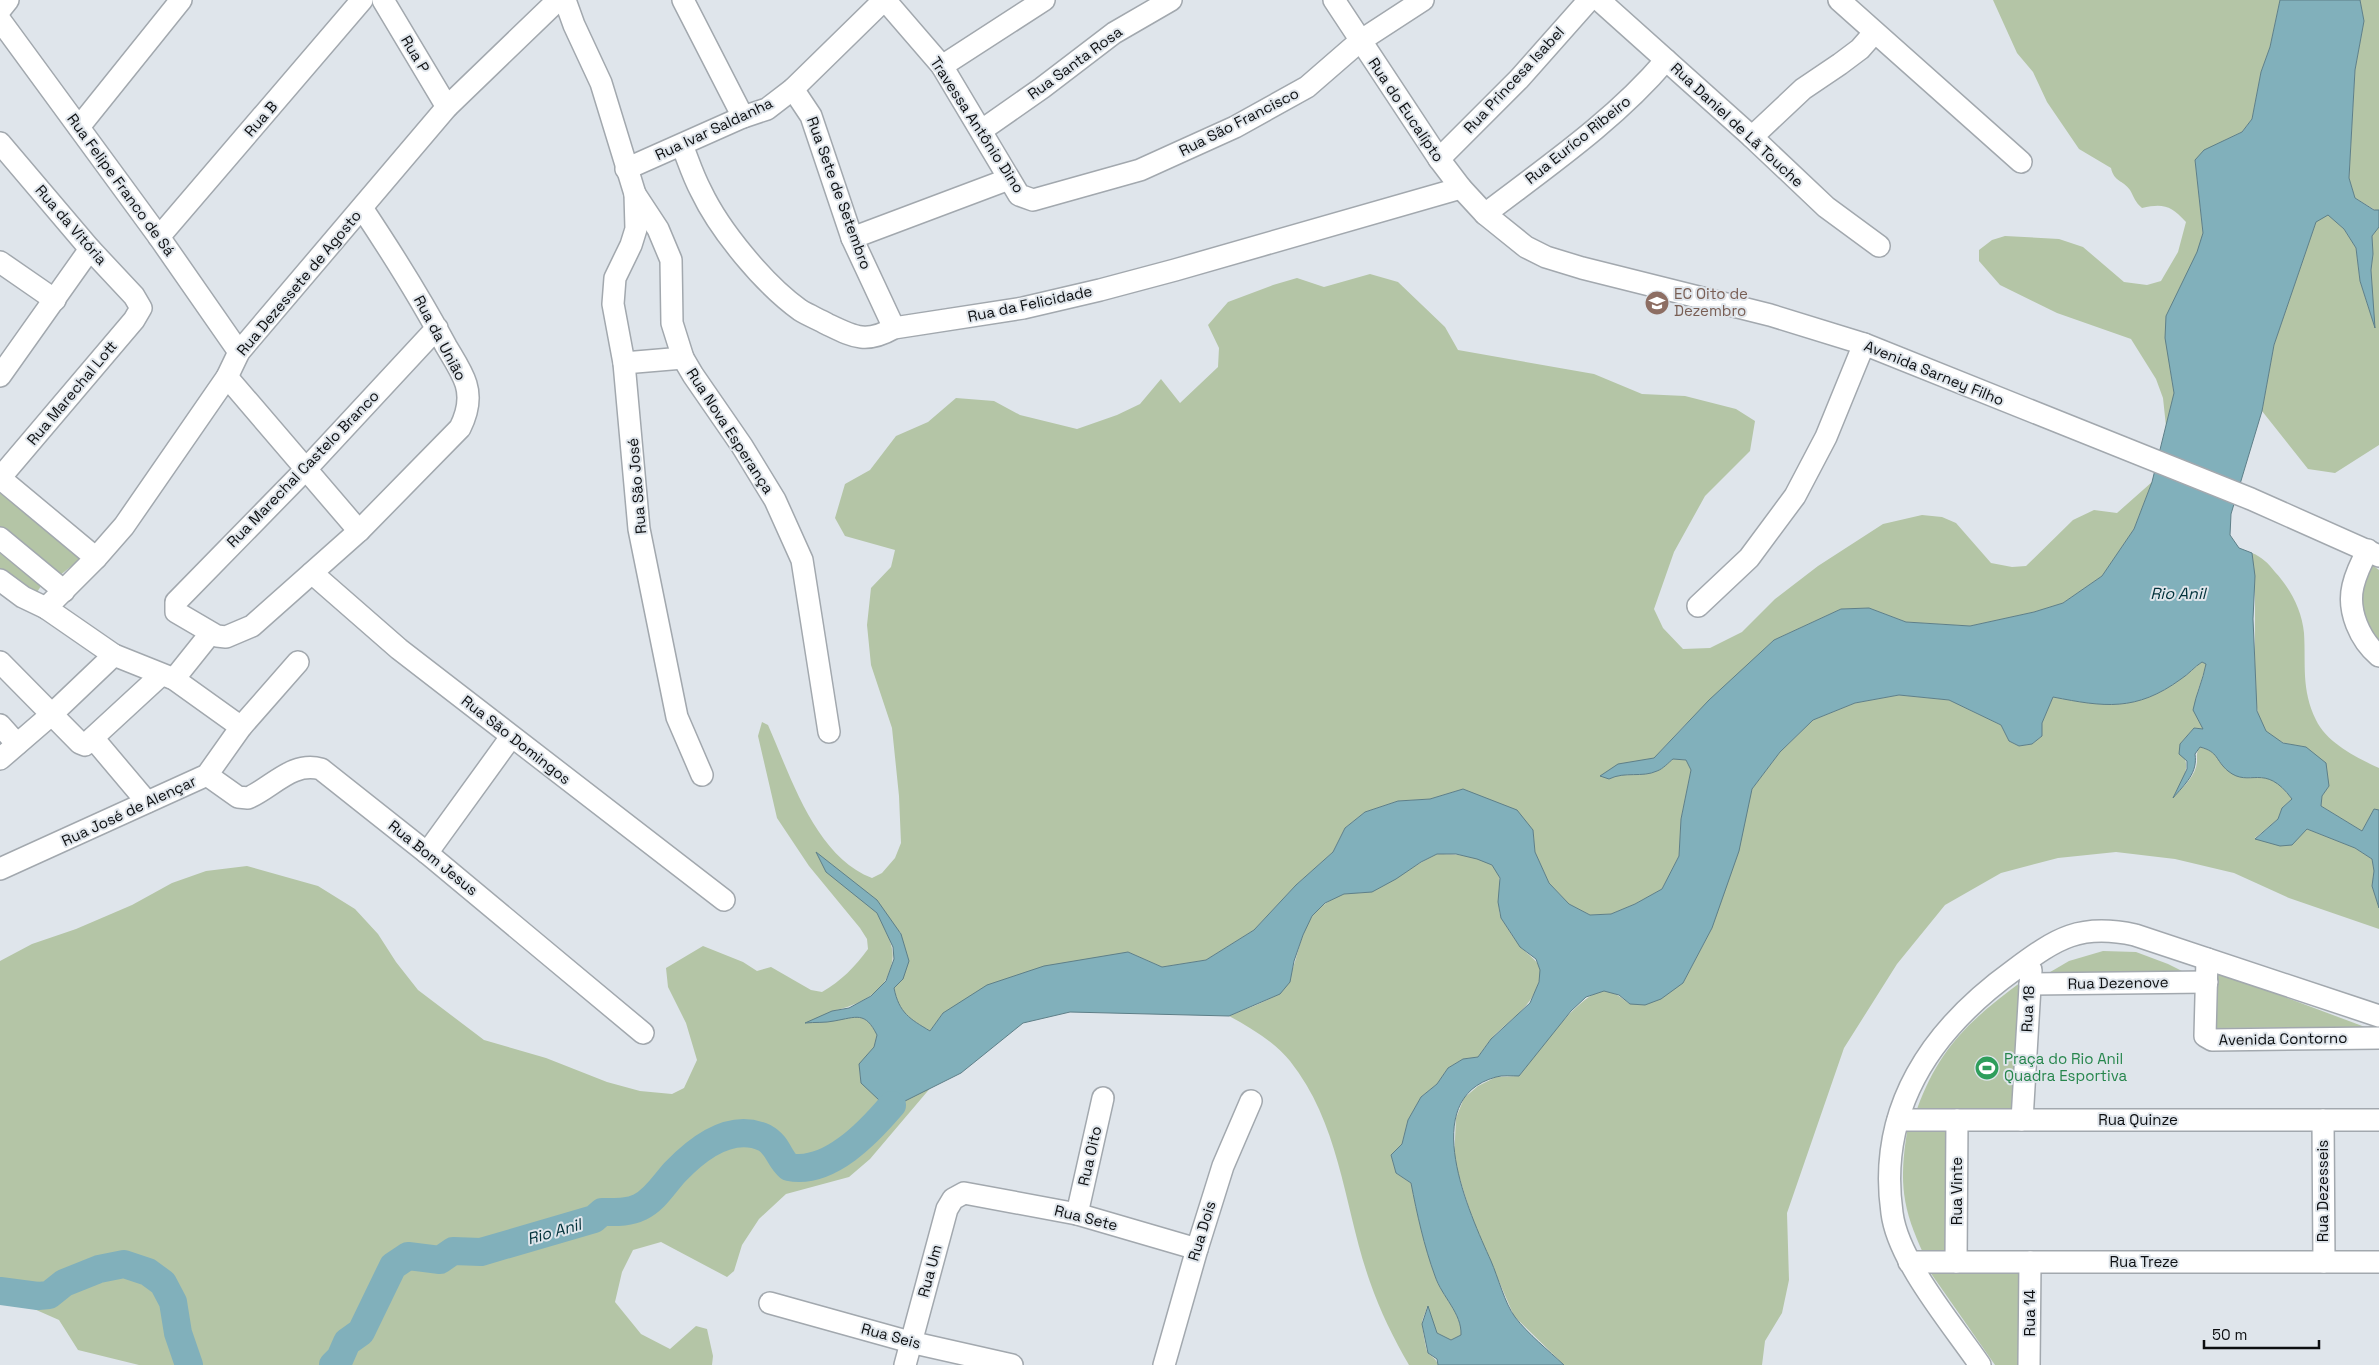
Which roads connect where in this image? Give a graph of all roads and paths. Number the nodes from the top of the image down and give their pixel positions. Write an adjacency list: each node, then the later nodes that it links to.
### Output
1 (8, 0): 16 (street)
2 (182, 0): 25 (street)
3 (362, 0): 39 (street, Rua B)
4 (383, 0): 23 (street, Rua P)
5 (558, 0): 23 (street, Rua Dezessete de Agosto)
6 (564, 0): 32 (street)
7 (683, 0): 24 (street)
8 (885, 0): 21 (street, Travessa Antônio Dino); 22 (street, Rua Ivar Saldanha)
9 (1044, 0): 21 (street)
10 (1171, 0): 26 (street, Rua Santa Rosa)
11 (1334, 0): 19 (street, Rua do Eucalípto)
12 (1423, 0): 19 (street, Rua São Francisco)
13 (1589, 0): 30 (street, Rua Princesa Isabel)
14 (1600, 0): 20 (street, Rua Daniel de Lã Touche)
15 (1840, 0): 18 (street)
16 (0, 10)
17 (0, 20): 25 (street, Rua Felipe Franco de Sá)
18 (1874, 33): 27 (street); 31 (street)
19 (1360, 41): 30 (street, Rua do Eucalípto); 36 (street, Rua São Francisco)
20 (1666, 60): 27 (street, Rua Daniel de Lã Touche); 38 (street, Rua Euríco Ribeiro)
21 (942, 66): 26 (street, Travessa Antônio Dino)
22 (793, 89): 24 (street, Rua Ivar Saldanha); 40 (street, Rua Sete de Setembro)
23 (447, 107): 37 (street, Rua Dezessete de Agosto)
24 (743, 117): 29 (street, Rua Ivar Saldanha)
25 (79, 127): 39 (street, Rua Felipe Franco de Sá)
26 (982, 130): 33 (street, Travessa Antônio Dino)
27 (1752, 137): 41 (street, Rua Daniel de Lã Touche)
28 (0, 143): 42 (street, Rua da Vitória)
29 (682, 145): 32 (street, Rua Ivar Saldanha); 47 (street, Rua da Felicidade)
30 (1438, 159): 34 (street, Rua do Eucalípto)
31 (2021, 162)
32 (626, 169): 35 (street)
33 (1009, 179): 36 (street, Travessa Antônio Dino); 40 (street)
34 (1461, 188): 38 (street, Rua do Eucalípto); 47 (street, Rua da Felicidade)
35 (635, 194): 50 (street, Rua Nova Esperança); 51 (street, Rua São José)
36 (1033, 200)
37 (362, 208): 46 (street, Rua da União); 49 (street, Rua Dezessete de Agosto)
38 (1485, 214): 48 (street, Avenida Sarney Filho)
39 (159, 237): 49 (street, Rua Felipe Franco de Sá)
40 (852, 238): 47 (street, Rua Sete de Setembro)
41 (1878, 246)
42 (90, 249): 44 (street); 45 (street, Rua da Vitória)
43 (0, 262): 44 (street)
44 (55, 300): 52 (street)
45 (141, 308): 55 (street, Rua Marechal Lott)
46 (436, 328): 54 (street, Rua Marechal Castelo Branco); 56 (street, Rua da União)
47 (894, 328)
48 (1864, 344): 58 (street, Avenida Sarney Filho); 63 (street)
49 (238, 352): 53 (street, Rua Dezessete de Agosto)
50 (683, 358): 51 (street); 74 (street, Rua Nova Esperança)
51 (624, 363): 80 (street, Rua São José)
52 (0, 376)
53 (228, 377): 54 (street); 59 (street, Rua Dezessete de Agosto)
54 (307, 468): 56 (street); 65 (street, Rua Marechal Castelo Branco)
55 (0, 478): 59 (street)
56 (359, 531): 60 (street, Rua da União)
57 (0, 538): 62 (street)
58 (2373, 553): 67 (street)
59 (96, 558): 62 (street, Rua Dezessete de Agosto)
60 (312, 573): 65 (street, Rua da União); 75 (street, Rua São Domingos)
61 (0, 580): 64 (street)
62 (64, 591): 64 (street, Rua Dezessete de Agosto)
63 (1698, 606)
64 (46, 608): 66 (street)
65 (210, 634): 70 (street)
66 (114, 655): 70 (street); 71 (street)
67 (2379, 656)
68 (0, 662): 71 (street)
69 (298, 662): 73 (street, Rua José de Alençar)
70 (168, 677): 73 (street); 76 (street)
71 (51, 715): 76 (street); 77 (street)
72 (0, 725): 77 (street)
73 (241, 727): 79 (street, Rua José de Alençar)
74 (829, 732)
75 (511, 737): 82 (street); 84 (street, Rua São Domingos)
76 (93, 738): 81 (street)
77 (17, 744): 78 (street)
78 (0, 759)
79 (207, 774): 81 (street, Rua José de Alençar); 82 (street, Rua Bom Jesus)
80 (702, 775)
81 (147, 802): 83 (street, Rua José de Alençar)
82 (427, 853): 90 (street, Rua Bom Jesus)
83 (0, 869)
84 (724, 900)
85 (2031, 957): 86 (street, Avenida Contorno); 88 (street, Rua 18); 94 (street, Avenida Contorno)
86 (2207, 959): 87 (street, Avenida Contorno); 89 (street, Avenida Contorno)
87 (2207, 982): 88 (street, Rua Dezenove); 91 (street, Avenida Contorno)
88 (2030, 984): 96 (street, Rua 18)
89 (2379, 1016)
90 (644, 1033)
91 (2379, 1038)
92 (1103, 1098): 100 (street, Rua Oito)
93 (1251, 1101): 101 (street, Rua Dois)
94 (1898, 1120): 95 (street, Rua Quinze); 102 (street, Avenida Contorno)
95 (1957, 1120): 96 (street, Rua Quinze); 103 (street, Rua Vinte)
96 (2022, 1120): 97 (street, Rua Quinze)
97 (2323, 1120): 98 (street, Rua Quinze); 105 (street, Rua Dezesseis)
98 (2379, 1120)
99 (973, 1194): 100 (street, Rua Sete); 108 (street, Rua Um)
100 (1077, 1214): 101 (street, Rua Sete)
101 (1196, 1249): 111 (street, Rua Dois)
102 (1909, 1262): 103 (street, Rua Treze); 112 (street, Avenida Contorno)
103 (1956, 1262): 104 (street, Rua Treze)
104 (2030, 1262): 105 (street, Rua Treze); 113 (street, Rua 14)
105 (2324, 1262): 106 (street, Rua Treze)
106 (2379, 1262)
107 (770, 1303): 108 (street, Rua Seis)
108 (910, 1342): 109 (street, Rua Um); 110 (street, Rua Seis)
109 (905, 1365)
110 (1012, 1365)
111 (1164, 1365)
112 (1980, 1365)
113 (2029, 1365)

